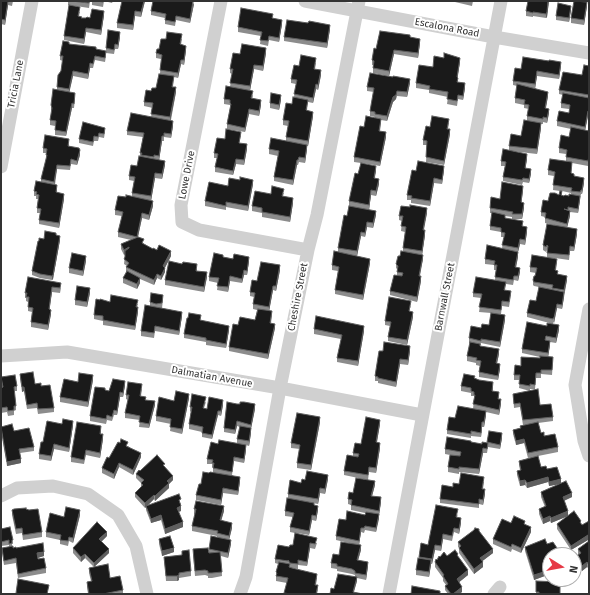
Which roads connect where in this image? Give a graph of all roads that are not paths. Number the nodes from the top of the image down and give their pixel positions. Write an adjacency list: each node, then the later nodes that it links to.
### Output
1 (32, 1): 8 (street, Tricia Lane)
2 (221, 1): 9 (street, Lowe Drive)
3 (305, 1): 5 (street, Escalona Road)
4 (501, 1): 6 (street, Barnwall Street)
5 (358, 6): 6 (street, Escalona Road); 9 (street, Cheshire Street)
6 (494, 37): 7 (street, Escalona Road); 13 (street, Barnwall Street)
7 (589, 53)
8 (1, 167)
9 (308, 250): 12 (street, Cheshire Street)
10 (589, 309): 14 (street)
11 (1, 356): 12 (street, Dalmatian Avenue)
12 (280, 388): 13 (street, Dalmatian Avenue); 17 (street, Cheshire Street)
13 (422, 415): 18 (street, Barnwall Street)
14 (589, 456)
15 (1, 496): 16 (street)
16 (147, 594)
17 (240, 594)
18 (389, 594)

